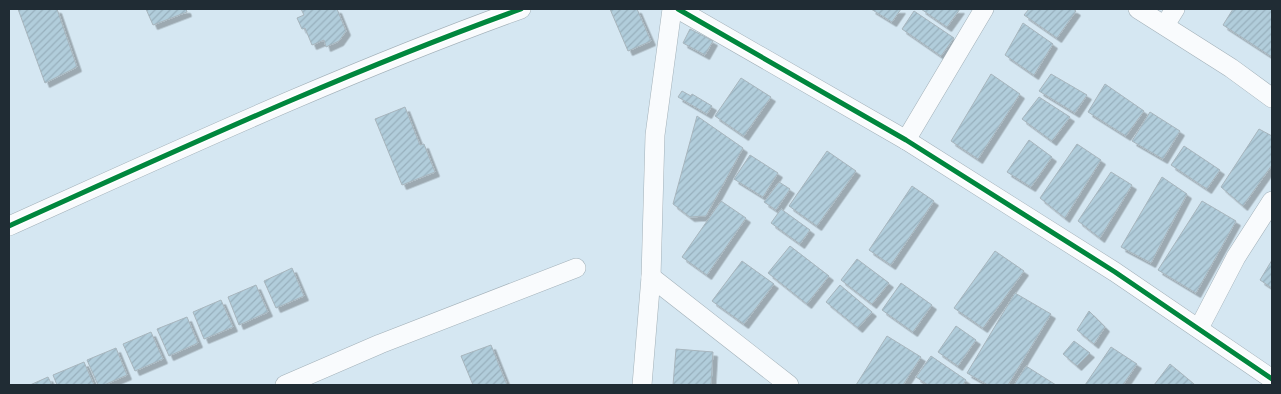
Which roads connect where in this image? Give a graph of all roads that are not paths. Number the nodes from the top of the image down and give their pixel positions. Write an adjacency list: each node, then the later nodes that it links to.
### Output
1 (521, 9): 10 (street)
2 (672, 9): 12 (street)
3 (678, 9): 8 (street)
4 (984, 9): 8 (street)
5 (1138, 9): 6 (street)
6 (1170, 17): 7 (street)
7 (1272, 98)
8 (906, 140): 13 (street)
9 (1272, 201): 13 (street)
10 (9, 226)
11 (576, 268): 15 (street)
12 (651, 277): 16 (street); 17 (street)
13 (1198, 328): 14 (street)
14 (1272, 379)
15 (285, 385)
16 (642, 385)
17 (789, 385)

